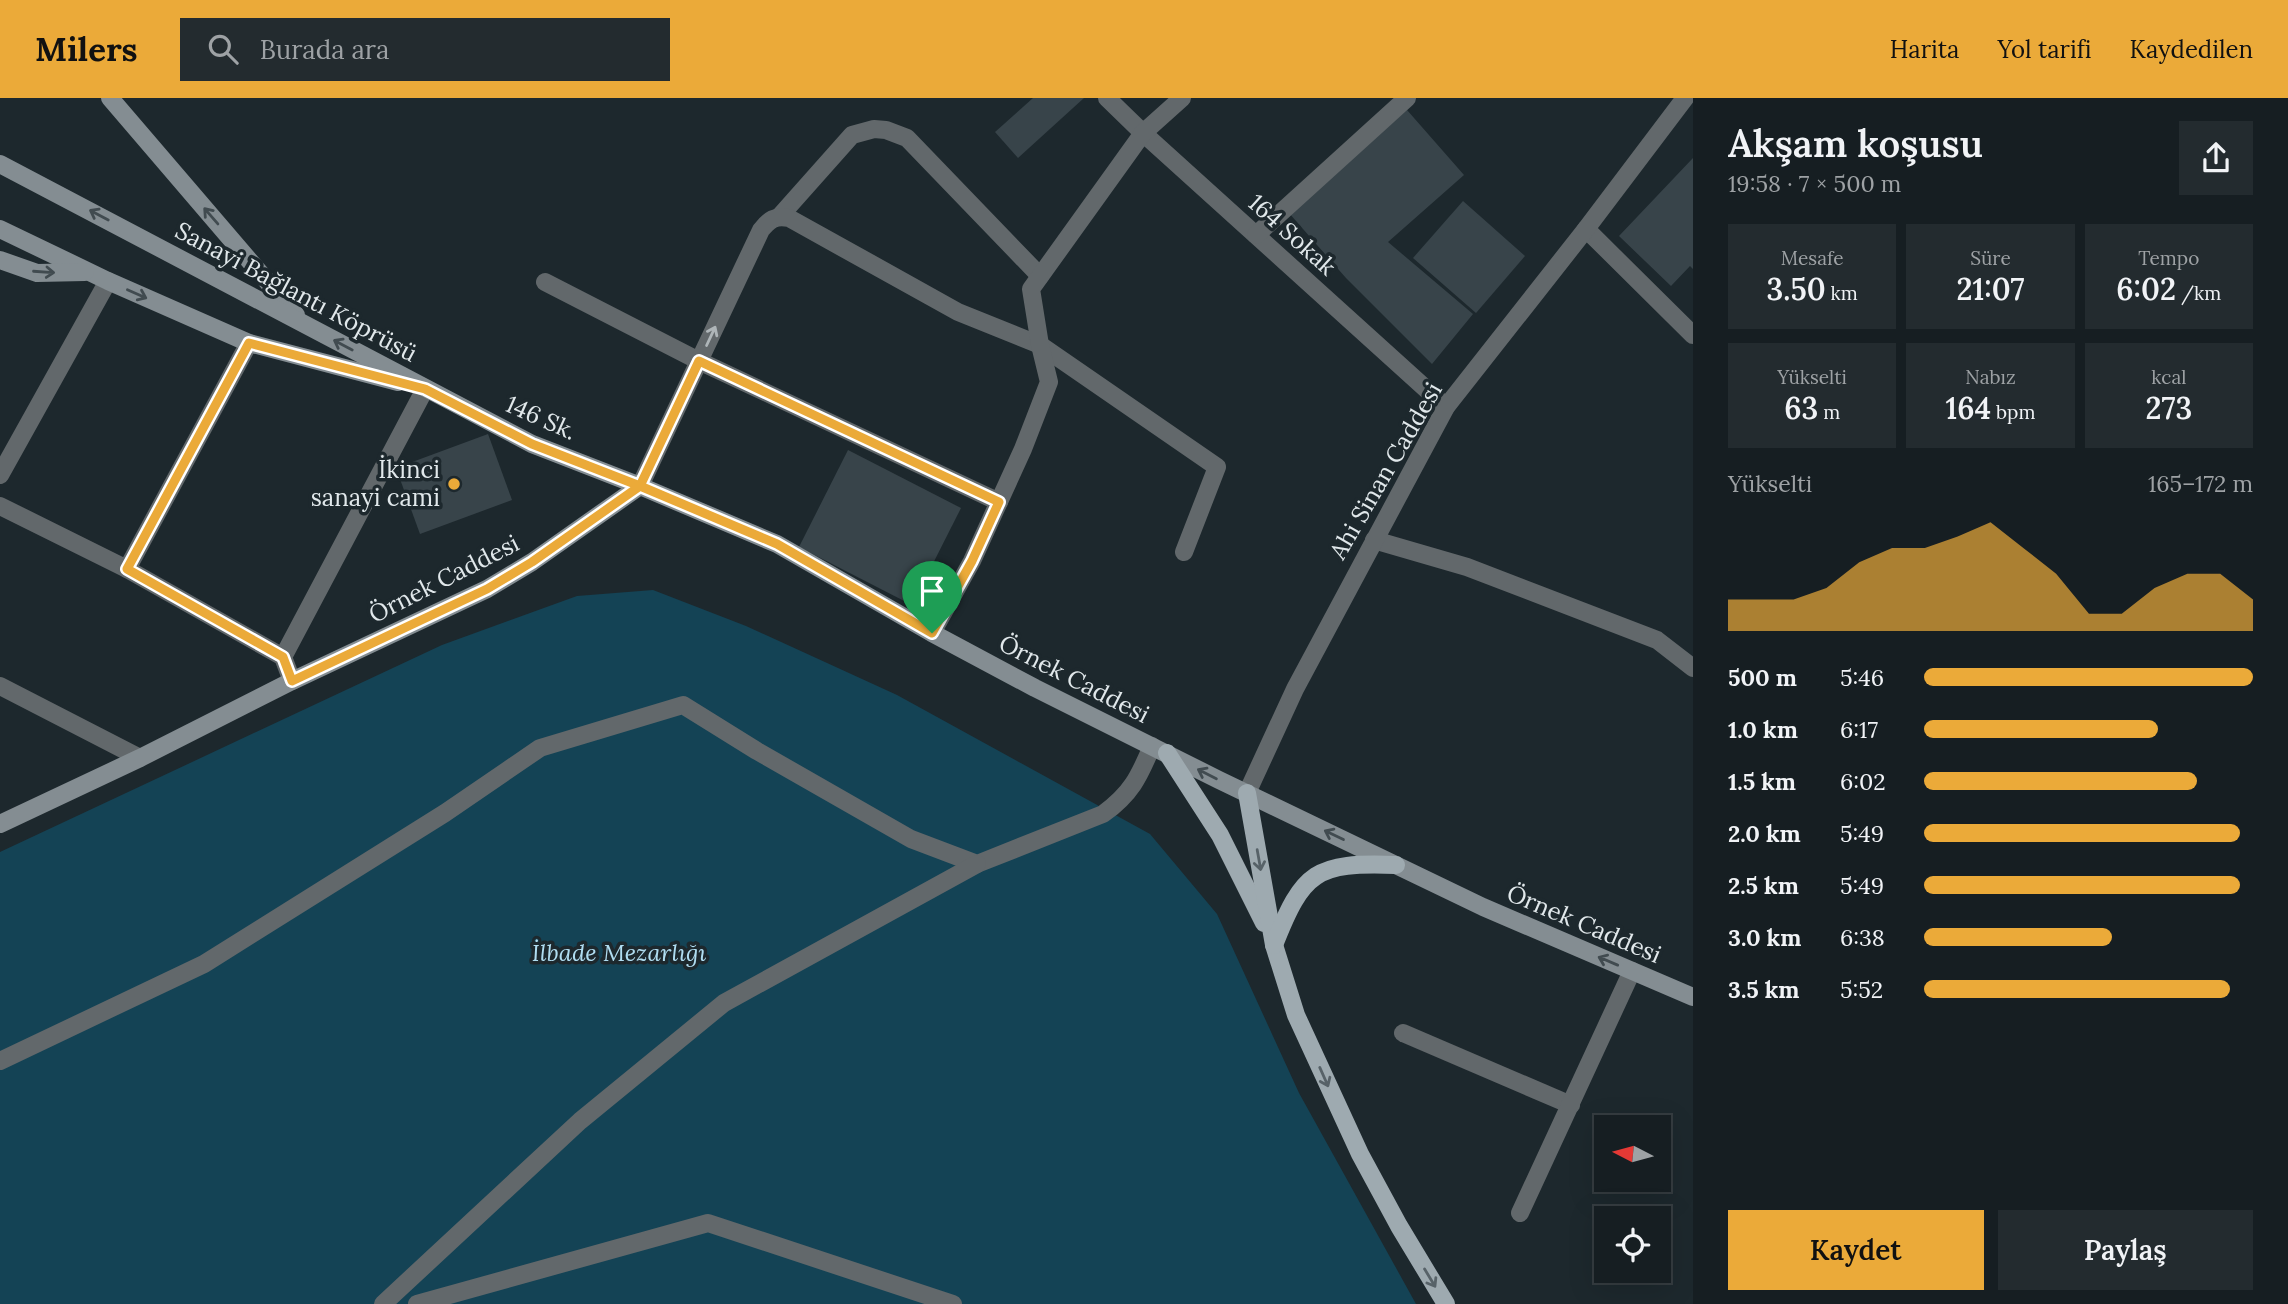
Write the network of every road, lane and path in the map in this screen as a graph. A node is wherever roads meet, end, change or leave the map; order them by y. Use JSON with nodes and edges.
{"nodes":[{"id":1,"x":110,"y":98,"type":"edge"},
{"id":2,"x":1107,"y":98,"type":"edge"},
{"id":3,"x":1182,"y":98,"type":"edge"},
{"id":4,"x":1408,"y":98,"type":"edge"},
{"id":5,"x":1685,"y":98,"type":"edge"},
{"id":6,"x":1143,"y":133,"type":"junction"},
{"id":7,"x":0,"y":164,"type":"edge"},
{"id":8,"x":780,"y":216,"type":"junction"},
{"id":9,"x":1586,"y":229,"type":"junction"},
{"id":10,"x":4,"y":231,"type":"edge"},
{"id":11,"x":1256,"y":235,"type":"junction"},
{"id":12,"x":0,"y":260,"type":"edge"},
{"id":13,"x":89,"y":272,"type":"junction"},
{"id":14,"x":1040,"y":276,"type":"junction"},
{"id":15,"x":108,"y":281,"type":"junction"},
{"id":16,"x":545,"y":282,"type":"dead end"},
{"id":17,"x":303,"y":323,"type":"junction"},
{"id":18,"x":1693,"y":335,"type":"edge"},
{"id":19,"x":249,"y":343,"type":"junction"},
{"id":20,"x":1040,"y":345,"type":"junction"},
{"id":21,"x":699,"y":361,"type":"junction"},
{"id":22,"x":425,"y":389,"type":"junction"},
{"id":23,"x":1446,"y":407,"type":"junction"},
{"id":24,"x":0,"y":475,"type":"edge"},
{"id":25,"x":640,"y":486,"type":"junction"},
{"id":26,"x":999,"y":502,"type":"junction"},
{"id":27,"x":0,"y":506,"type":"edge"},
{"id":28,"x":1374,"y":540,"type":"junction"},
{"id":29,"x":1184,"y":552,"type":"dead end"},
{"id":30,"x":127,"y":569,"type":"junction"},
{"id":31,"x":932,"y":633,"type":"junction"},
{"id":32,"x":283,"y":657,"type":"junction"},
{"id":33,"x":1693,"y":668,"type":"edge"},
{"id":34,"x":292,"y":681,"type":"junction"},
{"id":35,"x":0,"y":686,"type":"edge"},
{"id":36,"x":1159,"y":750,"type":"junction"},
{"id":37,"x":140,"y":758,"type":"junction"},
{"id":38,"x":1247,"y":793,"type":"junction"},
{"id":39,"x":0,"y":824,"type":"edge"},
{"id":40,"x":977,"y":864,"type":"junction"},
{"id":41,"x":1396,"y":865,"type":"junction"},
{"id":42,"x":1274,"y":945,"type":"junction"},
{"id":43,"x":1632,"y":971,"type":"junction"},
{"id":44,"x":1693,"y":997,"type":"edge"},
{"id":45,"x":1403,"y":1033,"type":"dead end"},
{"id":46,"x":0,"y":1061,"type":"edge"},
{"id":47,"x":1570,"y":1105,"type":"junction"},
{"id":48,"x":1520,"y":1213,"type":"dead end"},
{"id":49,"x":383,"y":1304,"type":"edge"},
{"id":50,"x":416,"y":1304,"type":"edge"},
{"id":51,"x":953,"y":1304,"type":"edge"},
{"id":52,"x":1446,"y":1304,"type":"edge"}],
"edges":[{"from":17,"to":1,"type":"main road","one_way":true},
{"from":2,"to":6,"type":"street","name":"164 Sokak"},
{"from":3,"to":6,"type":"street"},
{"from":4,"to":11,"type":"street"},
{"from":5,"to":9,"type":"street","name":"Ahi Sinan Caddesi"},
{"from":6,"to":11,"type":"street","name":"164 Sokak"},
{"from":6,"to":14,"type":"street"},
{"from":17,"to":7,"type":"main road","name":"Sanayi Bağlantı Köprüsü","one_way":true},
{"from":8,"to":14,"type":"street"},
{"from":8,"to":20,"type":"street"},
{"from":21,"to":8,"type":"street","one_way":true},
{"from":9,"to":18,"type":"street"},
{"from":9,"to":23,"type":"street","name":"Ahi Sinan Caddesi"},
{"from":10,"to":13,"type":"main road","name":"Sanayi Bağlantı Köprüsü"},
{"from":11,"to":23,"type":"street","name":"164 Sokak"},
{"from":12,"to":13,"type":"main road","one_way":true},
{"from":13,"to":15,"type":"main road","name":"Sanayi Bağlantı Köprüsü"},
{"from":14,"to":20,"type":"street"},
{"from":15,"to":19,"type":"main road","name":"Sanayi Bağlantı Köprüsü","one_way":true},
{"from":15,"to":24,"type":"street"},
{"from":16,"to":21,"type":"street"},
{"from":22,"to":17,"type":"main road","name":"Sanayi Bağlantı Köprüsü","one_way":true},
{"from":19,"to":22,"type":"main road","name":"Sanayi Bağlantı Köprüsü"},
{"from":19,"to":30,"type":"street"},
{"from":20,"to":26,"type":"street"},
{"from":20,"to":29,"type":"street"},
{"from":21,"to":25,"type":"street"},
{"from":21,"to":26,"type":"street"},
{"from":22,"to":25,"type":"main road","name":"146 Sk."},
{"from":22,"to":32,"type":"street"},
{"from":23,"to":28,"type":"street","name":"Ahi Sinan Caddesi"},
{"from":25,"to":31,"type":"main road","name":"Örnek Caddesi"},
{"from":25,"to":34,"type":"main road","name":"Örnek Caddesi"},
{"from":26,"to":31,"type":"street"},
{"from":27,"to":30,"type":"street"},
{"from":28,"to":33,"type":"street"},
{"from":28,"to":38,"type":"street","name":"Ahi Sinan Caddesi"},
{"from":30,"to":32,"type":"street"},
{"from":31,"to":36,"type":"main road","name":"Örnek Caddesi"},
{"from":32,"to":34,"type":"street"},
{"from":34,"to":37,"type":"main road","name":"Örnek Caddesi"},
{"from":35,"to":37,"type":"street"},
{"from":38,"to":36,"type":"main road","name":"Örnek Caddesi","one_way":true},
{"from":36,"to":40,"type":"street"},
{"from":36,"to":42,"type":"main road"},
{"from":37,"to":39,"type":"main road","name":"Örnek Caddesi"},
{"from":41,"to":38,"type":"main road","name":"Örnek Caddesi","one_way":true},
{"from":38,"to":42,"type":"main road","one_way":true},
{"from":40,"to":46,"type":"street"},
{"from":40,"to":49,"type":"street"},
{"from":41,"to":42,"type":"main road"},
{"from":43,"to":41,"type":"main road","name":"Örnek Caddesi","one_way":true},
{"from":42,"to":52,"type":"main road","one_way":true},
{"from":43,"to":44,"type":"main road","name":"Örnek Caddesi"},
{"from":43,"to":47,"type":"street"},
{"from":45,"to":47,"type":"street"},
{"from":47,"to":48,"type":"street"},
{"from":50,"to":51,"type":"street"}]}
